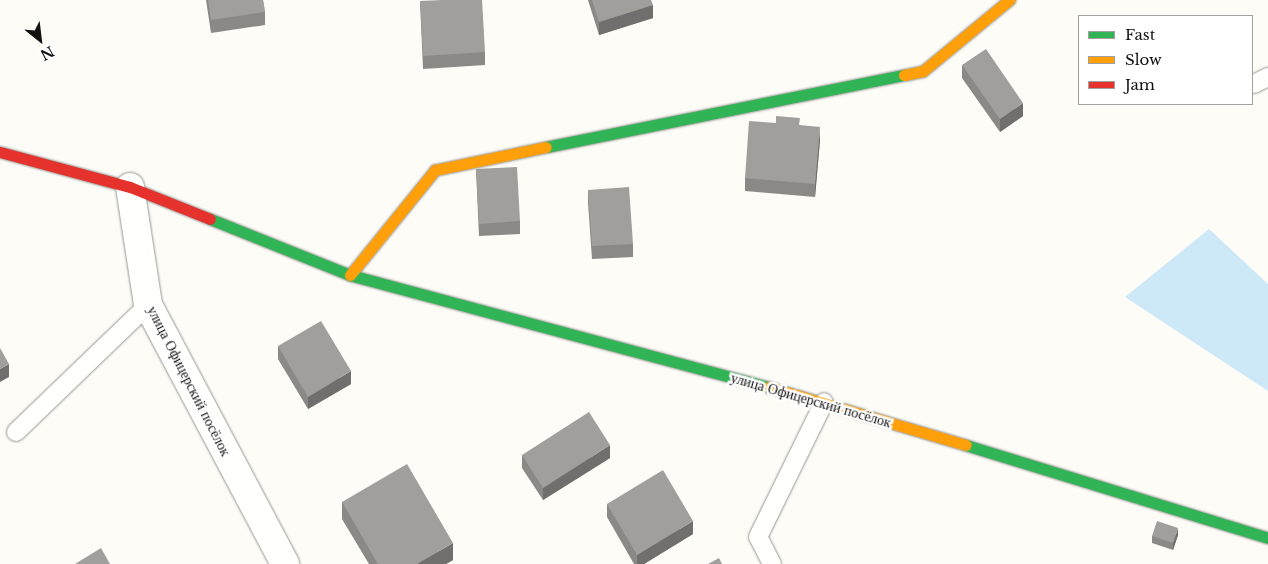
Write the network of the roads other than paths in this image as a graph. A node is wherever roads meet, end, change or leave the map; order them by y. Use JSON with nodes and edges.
{"nodes":[{"id":1,"x":1009,"y":0,"type":"edge"},
{"id":2,"x":0,"y":152,"type":"edge"},
{"id":3,"x":130,"y":187,"type":"junction"},
{"id":4,"x":350,"y":275,"type":"junction"},
{"id":5,"x":148,"y":305,"type":"junction"},
{"id":6,"x":824,"y":402,"type":"junction"},
{"id":7,"x":16,"y":432,"type":"dead end"},
{"id":8,"x":1268,"y":538,"type":"edge"},
{"id":9,"x":284,"y":564,"type":"edge"},
{"id":10,"x":772,"y":564,"type":"edge"}],
"edges":[{"from":1,"to":4,"type":"street"},
{"from":2,"to":3,"type":"street","name":"улица Офицерский посёлок"},
{"from":3,"to":4,"type":"street","name":"улица Офицерский посёлок"},
{"from":3,"to":5,"type":"street","name":"улица Офицерский посёлок"},
{"from":4,"to":6,"type":"street","name":"улица Офицерский посёлок"},
{"from":5,"to":7,"type":"lane"},
{"from":5,"to":9,"type":"street","name":"улица Офицерский посёлок"},
{"from":6,"to":8,"type":"street","name":"улица Офицерский посёлок"},
{"from":6,"to":10,"type":"lane"}]}
